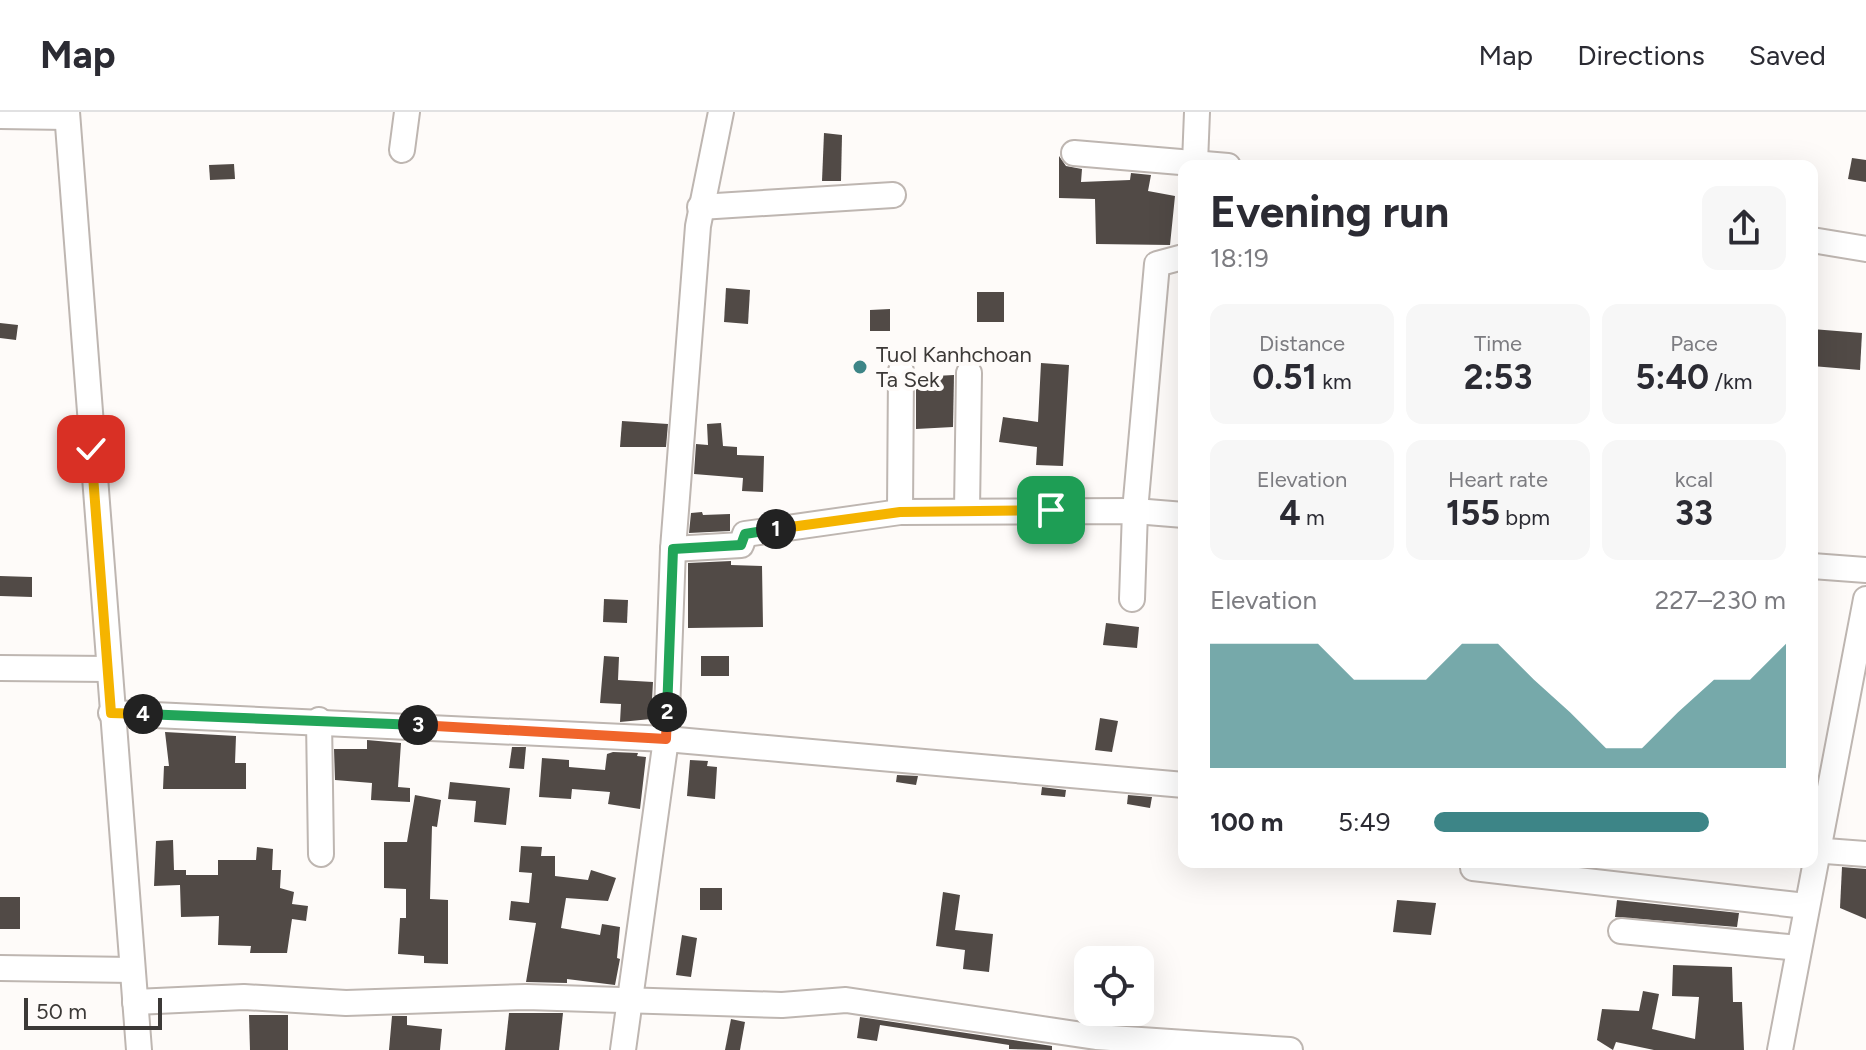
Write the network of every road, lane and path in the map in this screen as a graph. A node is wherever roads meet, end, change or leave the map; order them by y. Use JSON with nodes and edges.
{"nodes":[{"id":1,"x":407,"y":112,"type":"edge"},
{"id":2,"x":721,"y":112,"type":"edge"},
{"id":3,"x":1197,"y":112,"type":"edge"},
{"id":4,"x":67,"y":115,"type":"edge"},
{"id":5,"x":0,"y":116,"type":"edge"},
{"id":6,"x":402,"y":150,"type":"dead end"},
{"id":7,"x":1074,"y":153,"type":"dead end"},
{"id":8,"x":1195,"y":160,"type":"edge"},
{"id":9,"x":1178,"y":162,"type":"edge"},
{"id":10,"x":893,"y":195,"type":"dead end"},
{"id":11,"x":700,"y":207,"type":"junction"},
{"id":12,"x":1818,"y":241,"type":"edge"},
{"id":13,"x":1866,"y":249,"type":"edge"},
{"id":14,"x":1178,"y":258,"type":"edge"},
{"id":15,"x":901,"y":371,"type":"dead end"},
{"id":16,"x":969,"y":373,"type":"dead end"},
{"id":17,"x":967,"y":510,"type":"junction"},
{"id":18,"x":1135,"y":511,"type":"junction"},
{"id":19,"x":900,"y":512,"type":"junction"},
{"id":20,"x":1178,"y":515,"type":"edge"},
{"id":21,"x":673,"y":549,"type":"junction"},
{"id":22,"x":1818,"y":566,"type":"edge"},
{"id":23,"x":1866,"y":570,"type":"edge"},
{"id":24,"x":1132,"y":599,"type":"dead end"},
{"id":25,"x":1866,"y":599,"type":"edge"},
{"id":26,"x":0,"y":668,"type":"edge"},
{"id":27,"x":108,"y":669,"type":"junction"},
{"id":28,"x":111,"y":713,"type":"junction"},
{"id":29,"x":319,"y":720,"type":"junction"},
{"id":30,"x":666,"y":739,"type":"junction"},
{"id":31,"x":1178,"y":784,"type":"edge"},
{"id":32,"x":1818,"y":831,"type":"edge"},
{"id":33,"x":1818,"y":850,"type":"edge"},
{"id":34,"x":321,"y":854,"type":"dead end"},
{"id":35,"x":1866,"y":854,"type":"edge"},
{"id":36,"x":1473,"y":868,"type":"dead end"},
{"id":37,"x":1811,"y":868,"type":"edge"},
{"id":38,"x":1806,"y":906,"type":"junction"},
{"id":39,"x":1621,"y":931,"type":"dead end"},
{"id":40,"x":1799,"y":948,"type":"junction"},
{"id":41,"x":0,"y":968,"type":"edge"},
{"id":42,"x":132,"y":970,"type":"junction"},
{"id":43,"x":631,"y":1001,"type":"junction"},
{"id":44,"x":135,"y":1002,"type":"junction"},
{"id":45,"x":139,"y":1050,"type":"edge"},
{"id":46,"x":623,"y":1050,"type":"edge"},
{"id":47,"x":1290,"y":1050,"type":"edge"},
{"id":48,"x":1780,"y":1050,"type":"edge"}],
"edges":[{"from":1,"to":6,"type":"street"},
{"from":2,"to":11,"type":"street"},
{"from":3,"to":8,"type":"street"},
{"from":4,"to":5,"type":"street"},
{"from":4,"to":27,"type":"street"},
{"from":7,"to":9,"type":"street"},
{"from":10,"to":11,"type":"street"},
{"from":11,"to":21,"type":"street"},
{"from":12,"to":13,"type":"street"},
{"from":14,"to":18,"type":"street"},
{"from":15,"to":19,"type":"street"},
{"from":16,"to":17,"type":"street"},
{"from":17,"to":18,"type":"street"},
{"from":17,"to":19,"type":"street"},
{"from":18,"to":20,"type":"street"},
{"from":18,"to":24,"type":"street"},
{"from":19,"to":21,"type":"street"},
{"from":21,"to":30,"type":"street"},
{"from":22,"to":23,"type":"street"},
{"from":25,"to":32,"type":"street"},
{"from":26,"to":27,"type":"street"},
{"from":27,"to":28,"type":"street"},
{"from":28,"to":29,"type":"street"},
{"from":28,"to":42,"type":"street"},
{"from":29,"to":30,"type":"street"},
{"from":29,"to":34,"type":"street"},
{"from":30,"to":31,"type":"street"},
{"from":30,"to":43,"type":"street"},
{"from":33,"to":35,"type":"street"},
{"from":36,"to":38,"type":"street"},
{"from":37,"to":38,"type":"street"},
{"from":38,"to":40,"type":"street"},
{"from":39,"to":40,"type":"street"},
{"from":40,"to":48,"type":"street"},
{"from":41,"to":42,"type":"street"},
{"from":42,"to":44,"type":"street"},
{"from":43,"to":44,"type":"street"},
{"from":43,"to":46,"type":"street"},
{"from":43,"to":47,"type":"street"},
{"from":44,"to":45,"type":"street"}]}
